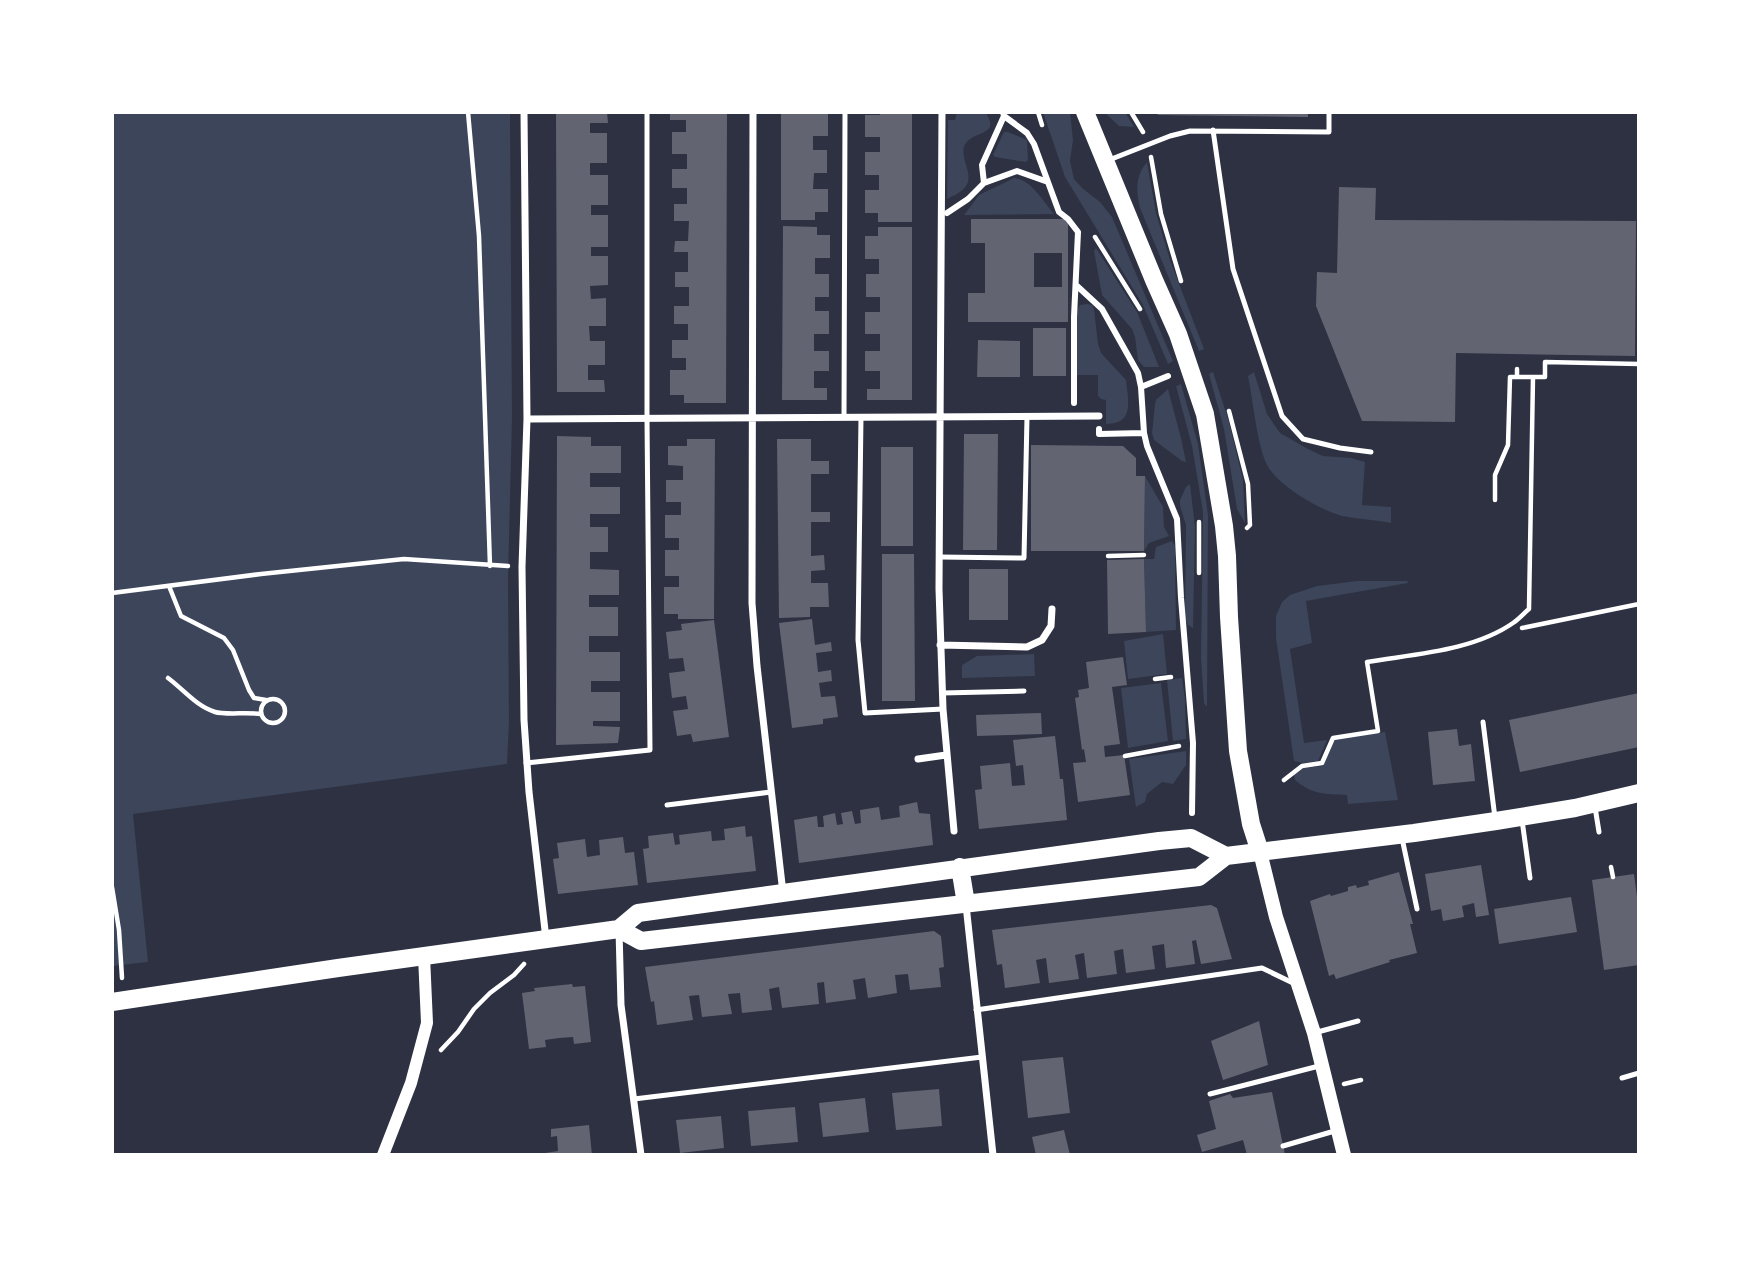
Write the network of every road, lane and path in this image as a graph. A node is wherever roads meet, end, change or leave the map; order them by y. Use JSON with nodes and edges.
{"nodes":[{"id":1,"x":468,"y":112,"type":"edge"},
{"id":2,"x":524,"y":112,"type":"edge"},
{"id":3,"x":647,"y":112,"type":"edge"},
{"id":4,"x":753,"y":112,"type":"edge"},
{"id":5,"x":845,"y":112,"type":"edge"},
{"id":6,"x":942,"y":112,"type":"edge"},
{"id":7,"x":1085,"y":112,"type":"edge"},
{"id":8,"x":1329,"y":112,"type":"edge"},
{"id":9,"x":1004,"y":114,"type":"edge"},
{"id":10,"x":1213,"y":130,"type":"junction"},
{"id":11,"x":1106,"y":162,"type":"junction"},
{"id":12,"x":1048,"y":182,"type":"junction"},
{"id":13,"x":984,"y":183,"type":"junction"},
{"id":14,"x":947,"y":213,"type":"dead end"},
{"id":15,"x":1076,"y":285,"type":"junction"},
{"id":16,"x":1639,"y":364,"type":"edge"},
{"id":17,"x":1517,"y":369,"type":"dead end"},
{"id":18,"x":1168,"y":376,"type":"dead end"},
{"id":19,"x":1517,"y":377,"type":"junction"},
{"id":20,"x":1533,"y":377,"type":"junction"},
{"id":21,"x":1141,"y":387,"type":"junction"},
{"id":22,"x":1074,"y":403,"type":"dead end"},
{"id":23,"x":1027,"y":416,"type":"junction"},
{"id":24,"x":1099,"y":416,"type":"dead end"},
{"id":25,"x":844,"y":417,"type":"junction"},
{"id":26,"x":860,"y":417,"type":"junction"},
{"id":27,"x":940,"y":417,"type":"junction"},
{"id":28,"x":646,"y":418,"type":"junction"},
{"id":29,"x":753,"y":418,"type":"junction"},
{"id":30,"x":527,"y":419,"type":"junction"},
{"id":31,"x":1099,"y":429,"type":"dead end"},
{"id":32,"x":1144,"y":433,"type":"junction"},
{"id":33,"x":1371,"y":452,"type":"dead end"},
{"id":34,"x":1495,"y":500,"type":"dead end"},
{"id":35,"x":1144,"y":555,"type":"dead end"},
{"id":36,"x":1108,"y":556,"type":"dead end"},
{"id":37,"x":939,"y":557,"type":"junction"},
{"id":38,"x":490,"y":566,"type":"junction"},
{"id":39,"x":523,"y":567,"type":"junction"},
{"id":40,"x":169,"y":586,"type":"junction"},
{"id":41,"x":112,"y":593,"type":"edge"},
{"id":42,"x":1639,"y":604,"type":"edge"},
{"id":43,"x":1052,"y":609,"type":"dead end"},
{"id":44,"x":1522,"y":628,"type":"dead end"},
{"id":45,"x":940,"y":645,"type":"junction"},
{"id":46,"x":168,"y":678,"type":"dead end"},
{"id":47,"x":1024,"y":691,"type":"dead end"},
{"id":48,"x":942,"y":693,"type":"junction"},
{"id":49,"x":266,"y":700,"type":"junction"},
{"id":50,"x":943,"y":709,"type":"junction"},
{"id":51,"x":261,"y":714,"type":"junction"},
{"id":52,"x":1483,"y":722,"type":"dead end"},
{"id":53,"x":1193,"y":743,"type":"junction"},
{"id":54,"x":946,"y":755,"type":"junction"},
{"id":55,"x":1125,"y":756,"type":"dead end"},
{"id":56,"x":918,"y":759,"type":"dead end"},
{"id":57,"x":526,"y":763,"type":"junction"},
{"id":58,"x":1284,"y":780,"type":"dead end"},
{"id":59,"x":771,"y":792,"type":"junction"},
{"id":60,"x":1202,"y":792,"type":"dead end"},
{"id":61,"x":1639,"y":793,"type":"edge"},
{"id":62,"x":1193,"y":794,"type":"junction"},
{"id":63,"x":1595,"y":804,"type":"junction"},
{"id":64,"x":667,"y":805,"type":"dead end"},
{"id":65,"x":1192,"y":813,"type":"dead end"},
{"id":66,"x":1521,"y":817,"type":"junction"},
{"id":67,"x":1496,"y":821,"type":"junction"},
{"id":68,"x":954,"y":831,"type":"dead end"},
{"id":69,"x":1599,"y":832,"type":"dead end"},
{"id":70,"x":1401,"y":835,"type":"junction"},
{"id":71,"x":1260,"y":852,"type":"junction"},
{"id":72,"x":1226,"y":856,"type":"junction"},
{"id":73,"x":960,"y":867,"type":"junction"},
{"id":74,"x":1611,"y":867,"type":"dead end"},
{"id":75,"x":1613,"y":877,"type":"dead end"},
{"id":76,"x":1530,"y":878,"type":"dead end"},
{"id":77,"x":112,"y":887,"type":"edge"},
{"id":78,"x":783,"y":893,"type":"junction"},
{"id":79,"x":966,"y":904,"type":"junction"},
{"id":80,"x":1417,"y":909,"type":"dead end"},
{"id":81,"x":619,"y":929,"type":"junction"},
{"id":82,"x":546,"y":940,"type":"junction"},
{"id":83,"x":424,"y":956,"type":"junction"},
{"id":84,"x":1299,"y":986,"type":"junction"},
{"id":85,"x":118,"y":1001,"type":"edge"},
{"id":86,"x":976,"y":1010,"type":"junction"},
{"id":87,"x":1358,"y":1021,"type":"dead end"},
{"id":88,"x":1314,"y":1032,"type":"junction"},
{"id":89,"x":439,"y":1052,"type":"dead end"},
{"id":90,"x":982,"y":1058,"type":"junction"},
{"id":91,"x":1322,"y":1065,"type":"junction"},
{"id":92,"x":1639,"y":1073,"type":"edge"},
{"id":93,"x":1622,"y":1078,"type":"dead end"},
{"id":94,"x":1210,"y":1094,"type":"dead end"},
{"id":95,"x":634,"y":1099,"type":"junction"},
{"id":96,"x":1338,"y":1130,"type":"junction"},
{"id":97,"x":1283,"y":1146,"type":"dead end"},
{"id":98,"x":383,"y":1155,"type":"edge"},
{"id":99,"x":640,"y":1155,"type":"edge"},
{"id":100,"x":993,"y":1155,"type":"edge"},
{"id":101,"x":1344,"y":1155,"type":"edge"}],
"edges":[{"from":1,"to":38,"type":"path"},
{"from":2,"to":30,"type":"street"},
{"from":3,"to":28,"type":"lane"},
{"from":4,"to":29,"type":"street"},
{"from":5,"to":25,"type":"lane"},
{"from":6,"to":27,"type":"street"},
{"from":7,"to":11,"type":"main road"},
{"from":8,"to":10,"type":"lane"},
{"from":9,"to":12,"type":"street"},
{"from":9,"to":13,"type":"street"},
{"from":10,"to":11,"type":"lane"},
{"from":10,"to":33,"type":"lane"},
{"from":11,"to":71,"type":"main road"},
{"from":12,"to":13,"type":"street"},
{"from":12,"to":15,"type":"street"},
{"from":13,"to":14,"type":"street"},
{"from":15,"to":21,"type":"street"},
{"from":15,"to":22,"type":"street"},
{"from":16,"to":20,"type":"path"},
{"from":17,"to":19,"type":"path"},
{"from":18,"to":21,"type":"street"},
{"from":19,"to":20,"type":"path"},
{"from":19,"to":34,"type":"path"},
{"from":20,"to":58,"type":"path"},
{"from":21,"to":32,"type":"street"},
{"from":23,"to":24,"type":"street"},
{"from":23,"to":27,"type":"street"},
{"from":23,"to":37,"type":"lane"},
{"from":25,"to":26,"type":"street"},
{"from":25,"to":29,"type":"street"},
{"from":26,"to":27,"type":"street"},
{"from":26,"to":50,"type":"lane"},
{"from":27,"to":37,"type":"street"},
{"from":28,"to":29,"type":"street"},
{"from":28,"to":30,"type":"street"},
{"from":28,"to":57,"type":"lane"},
{"from":29,"to":59,"type":"street"},
{"from":30,"to":39,"type":"street"},
{"from":31,"to":32,"type":"street"},
{"from":32,"to":53,"type":"street"},
{"from":35,"to":36,"type":"path"},
{"from":37,"to":45,"type":"street"},
{"from":38,"to":39,"type":"path"},
{"from":38,"to":40,"type":"path"},
{"from":39,"to":57,"type":"street"},
{"from":40,"to":41,"type":"path"},
{"from":40,"to":49,"type":"path"},
{"from":42,"to":44,"type":"path"},
{"from":43,"to":45,"type":"street"},
{"from":45,"to":48,"type":"street"},
{"from":46,"to":51,"type":"path"},
{"from":47,"to":48,"type":"lane"},
{"from":48,"to":50,"type":"street"},
{"from":49,"to":51,"type":"path"},
{"from":49,"to":51,"type":"path"},
{"from":50,"to":54,"type":"street"},
{"from":52,"to":67,"type":"lane"},
{"from":53,"to":55,"type":"path"},
{"from":53,"to":62,"type":"street"},
{"from":54,"to":56,"type":"street"},
{"from":54,"to":68,"type":"street"},
{"from":57,"to":82,"type":"street"},
{"from":59,"to":64,"type":"lane"},
{"from":59,"to":78,"type":"street"},
{"from":60,"to":62,"type":"street"},
{"from":61,"to":63,"type":"main road"},
{"from":62,"to":65,"type":"street"},
{"from":63,"to":66,"type":"main road"},
{"from":63,"to":69,"type":"lane"},
{"from":66,"to":67,"type":"main road"},
{"from":66,"to":76,"type":"lane"},
{"from":67,"to":70,"type":"main road"},
{"from":70,"to":71,"type":"main road"},
{"from":70,"to":80,"type":"lane"},
{"from":71,"to":72,"type":"main road"},
{"from":71,"to":84,"type":"main road"},
{"from":72,"to":73,"type":"main road"},
{"from":72,"to":79,"type":"main road"},
{"from":73,"to":78,"type":"main road"},
{"from":73,"to":79,"type":"main road"},
{"from":74,"to":75,"type":"path"},
{"from":77,"to":85,"type":"path"},
{"from":78,"to":81,"type":"main road"},
{"from":79,"to":81,"type":"main road"},
{"from":79,"to":86,"type":"street"},
{"from":81,"to":82,"type":"main road"},
{"from":81,"to":95,"type":"street"},
{"from":82,"to":83,"type":"main road"},
{"from":82,"to":89,"type":"path"},
{"from":83,"to":85,"type":"main road"},
{"from":83,"to":98,"type":"street"},
{"from":84,"to":86,"type":"lane"},
{"from":84,"to":88,"type":"main road"},
{"from":86,"to":90,"type":"street"},
{"from":87,"to":88,"type":"lane"},
{"from":88,"to":91,"type":"main road"},
{"from":90,"to":95,"type":"lane"},
{"from":90,"to":100,"type":"street"},
{"from":91,"to":94,"type":"lane"},
{"from":91,"to":96,"type":"main road"},
{"from":92,"to":93,"type":"lane"},
{"from":95,"to":99,"type":"street"},
{"from":96,"to":97,"type":"lane"},
{"from":96,"to":101,"type":"main road"}]}
